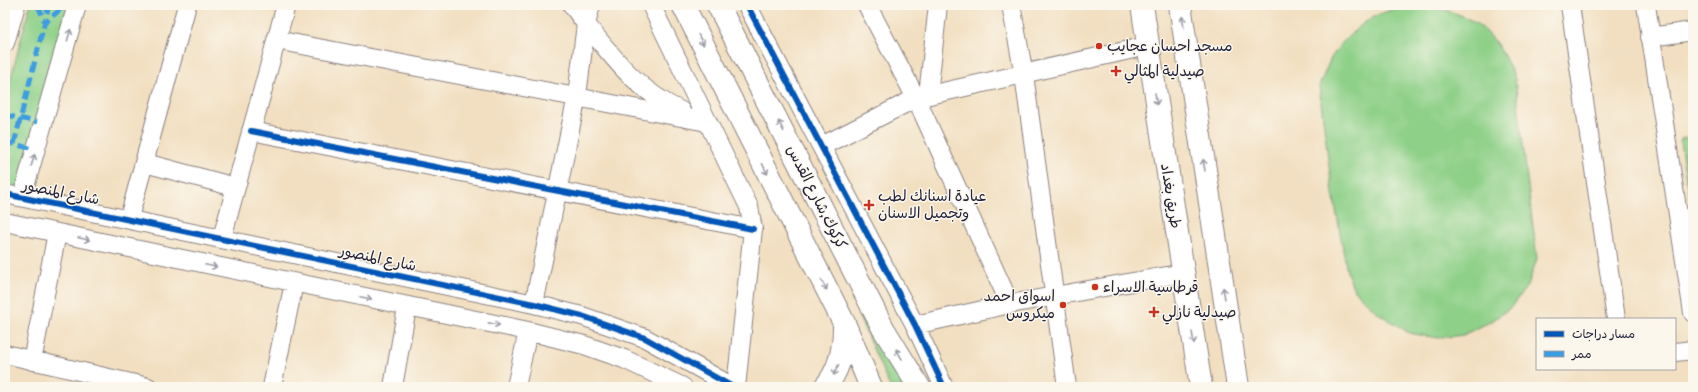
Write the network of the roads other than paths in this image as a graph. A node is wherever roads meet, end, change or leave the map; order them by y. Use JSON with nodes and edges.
{"nodes":[{"id":1,"x":16,"y":5,"type":"edge"},
{"id":2,"x":77,"y":5,"type":"edge"},
{"id":3,"x":187,"y":5,"type":"edge"},
{"id":4,"x":286,"y":5,"type":"edge"},
{"id":5,"x":572,"y":5,"type":"edge"},
{"id":6,"x":591,"y":5,"type":"edge"},
{"id":7,"x":651,"y":5,"type":"edge"},
{"id":8,"x":683,"y":5,"type":"edge"},
{"id":9,"x":718,"y":5,"type":"edge"},
{"id":10,"x":747,"y":5,"type":"edge"},
{"id":11,"x":867,"y":5,"type":"edge"},
{"id":12,"x":938,"y":5,"type":"edge"},
{"id":13,"x":1011,"y":5,"type":"edge"},
{"id":14,"x":1142,"y":5,"type":"edge"},
{"id":15,"x":1180,"y":5,"type":"edge"},
{"id":16,"x":1570,"y":5,"type":"edge"},
{"id":17,"x":1646,"y":5,"type":"edge"},
{"id":18,"x":586,"y":24,"type":"junction"},
{"id":19,"x":1693,"y":31,"type":"edge"},
{"id":20,"x":1650,"y":37,"type":"junction"},
{"id":21,"x":276,"y":40,"type":"junction"},
{"id":22,"x":5,"y":43,"type":"edge"},
{"id":23,"x":1147,"y":46,"type":"junction"},
{"id":24,"x":1024,"y":75,"type":"junction"},
{"id":25,"x":577,"y":96,"type":"junction"},
{"id":26,"x":922,"y":96,"type":"junction"},
{"id":27,"x":707,"y":122,"type":"junction"},
{"id":28,"x":251,"y":131,"type":"junction"},
{"id":29,"x":822,"y":146,"type":"junction"},
{"id":30,"x":145,"y":163,"type":"junction"},
{"id":31,"x":236,"y":187,"type":"junction"},
{"id":32,"x":557,"y":192,"type":"junction"},
{"id":33,"x":14,"y":196,"type":"edge"},
{"id":34,"x":129,"y":218,"type":"junction"},
{"id":35,"x":5,"y":222,"type":"edge"},
{"id":36,"x":753,"y":229,"type":"junction"},
{"id":37,"x":57,"y":233,"type":"junction"},
{"id":38,"x":222,"y":238,"type":"junction"},
{"id":39,"x":339,"y":263,"type":"junction"},
{"id":40,"x":1183,"y":273,"type":"junction"},
{"id":41,"x":294,"y":283,"type":"junction"},
{"id":42,"x":334,"y":291,"type":"junction"},
{"id":43,"x":1053,"y":297,"type":"junction"},
{"id":44,"x":534,"y":304,"type":"junction"},
{"id":45,"x":1010,"y":304,"type":"junction"},
{"id":46,"x":407,"y":307,"type":"junction"},
{"id":47,"x":1693,"y":313,"type":"edge"},
{"id":48,"x":1616,"y":318,"type":"edge"},
{"id":49,"x":844,"y":323,"type":"junction"},
{"id":50,"x":915,"y":325,"type":"junction"},
{"id":51,"x":528,"y":331,"type":"junction"},
{"id":52,"x":1693,"y":350,"type":"edge"},
{"id":53,"x":1676,"y":352,"type":"edge"},
{"id":54,"x":5,"y":354,"type":"edge"},
{"id":55,"x":32,"y":361,"type":"junction"},
{"id":56,"x":148,"y":387,"type":"edge"},
{"id":57,"x":272,"y":387,"type":"edge"},
{"id":58,"x":393,"y":387,"type":"edge"},
{"id":59,"x":516,"y":387,"type":"edge"},
{"id":60,"x":683,"y":387,"type":"edge"},
{"id":61,"x":733,"y":387,"type":"edge"},
{"id":62,"x":736,"y":387,"type":"edge"},
{"id":63,"x":825,"y":387,"type":"edge"},
{"id":64,"x":871,"y":387,"type":"edge"},
{"id":65,"x":919,"y":387,"type":"edge"},
{"id":66,"x":944,"y":387,"type":"edge"},
{"id":67,"x":1067,"y":387,"type":"edge"},
{"id":68,"x":1201,"y":387,"type":"edge"},
{"id":69,"x":1238,"y":387,"type":"edge"}],
"edges":[{"from":1,"to":22,"type":"street"},
{"from":33,"to":2,"type":"street","one_way":true},
{"from":3,"to":30,"type":"street"},
{"from":4,"to":21,"type":"street"},
{"from":5,"to":18,"type":"street"},
{"from":6,"to":18,"type":"street"},
{"from":7,"to":27,"type":"street"},
{"from":8,"to":49,"type":"main road","one_way":true},
{"from":65,"to":9,"type":"main road","name":"كركوك,شارع القدس","one_way":true},
{"from":10,"to":29,"type":"street"},
{"from":11,"to":26,"type":"street"},
{"from":12,"to":26,"type":"street"},
{"from":13,"to":24,"type":"street"},
{"from":14,"to":23,"type":"main road","name":"طريق بغداد"},
{"from":69,"to":15,"type":"main road","one_way":true},
{"from":16,"to":48,"type":"street"},
{"from":17,"to":20,"type":"street"},
{"from":18,"to":25,"type":"street"},
{"from":18,"to":27,"type":"street"},
{"from":19,"to":20,"type":"street"},
{"from":20,"to":47,"type":"street"},
{"from":21,"to":25,"type":"street"},
{"from":21,"to":28,"type":"street"},
{"from":23,"to":24,"type":"street"},
{"from":23,"to":40,"type":"main road","name":"طريق بغداد","one_way":true},
{"from":24,"to":26,"type":"street"},
{"from":24,"to":43,"type":"street"},
{"from":25,"to":27,"type":"street"},
{"from":25,"to":32,"type":"street"},
{"from":26,"to":29,"type":"street"},
{"from":26,"to":45,"type":"street"},
{"from":27,"to":36,"type":"street"},
{"from":28,"to":31,"type":"street"},
{"from":28,"to":32,"type":"street"},
{"from":29,"to":50,"type":"street"},
{"from":30,"to":31,"type":"street"},
{"from":30,"to":34,"type":"street"},
{"from":31,"to":38,"type":"street"},
{"from":32,"to":36,"type":"street"},
{"from":32,"to":44,"type":"street"},
{"from":33,"to":34,"type":"street","name":"شارع المنصور"},
{"from":34,"to":38,"type":"street","name":"شارع المنصور"},
{"from":35,"to":37,"type":"street"},
{"from":36,"to":62,"type":"street"},
{"from":37,"to":41,"type":"street","one_way":true},
{"from":37,"to":55,"type":"street"},
{"from":38,"to":39,"type":"street","name":"شارع المنصور"},
{"from":39,"to":42,"type":"street"},
{"from":39,"to":44,"type":"street","name":"شارع المنصور"},
{"from":40,"to":43,"type":"street"},
{"from":40,"to":68,"type":"main road","name":"طريق بغداد","one_way":true},
{"from":41,"to":42,"type":"street"},
{"from":41,"to":57,"type":"street"},
{"from":42,"to":46,"type":"street","one_way":true},
{"from":43,"to":45,"type":"street"},
{"from":43,"to":67,"type":"street"},
{"from":44,"to":61,"type":"street","name":"شارع المنصور"},
{"from":45,"to":50,"type":"street"},
{"from":46,"to":51,"type":"street","one_way":true},
{"from":46,"to":58,"type":"street"},
{"from":49,"to":63,"type":"main road","one_way":true},
{"from":49,"to":64,"type":"main road"},
{"from":50,"to":66,"type":"street"},
{"from":51,"to":59,"type":"street"},
{"from":51,"to":60,"type":"street"},
{"from":52,"to":53,"type":"street"},
{"from":54,"to":55,"type":"street"},
{"from":55,"to":56,"type":"street"}]}
